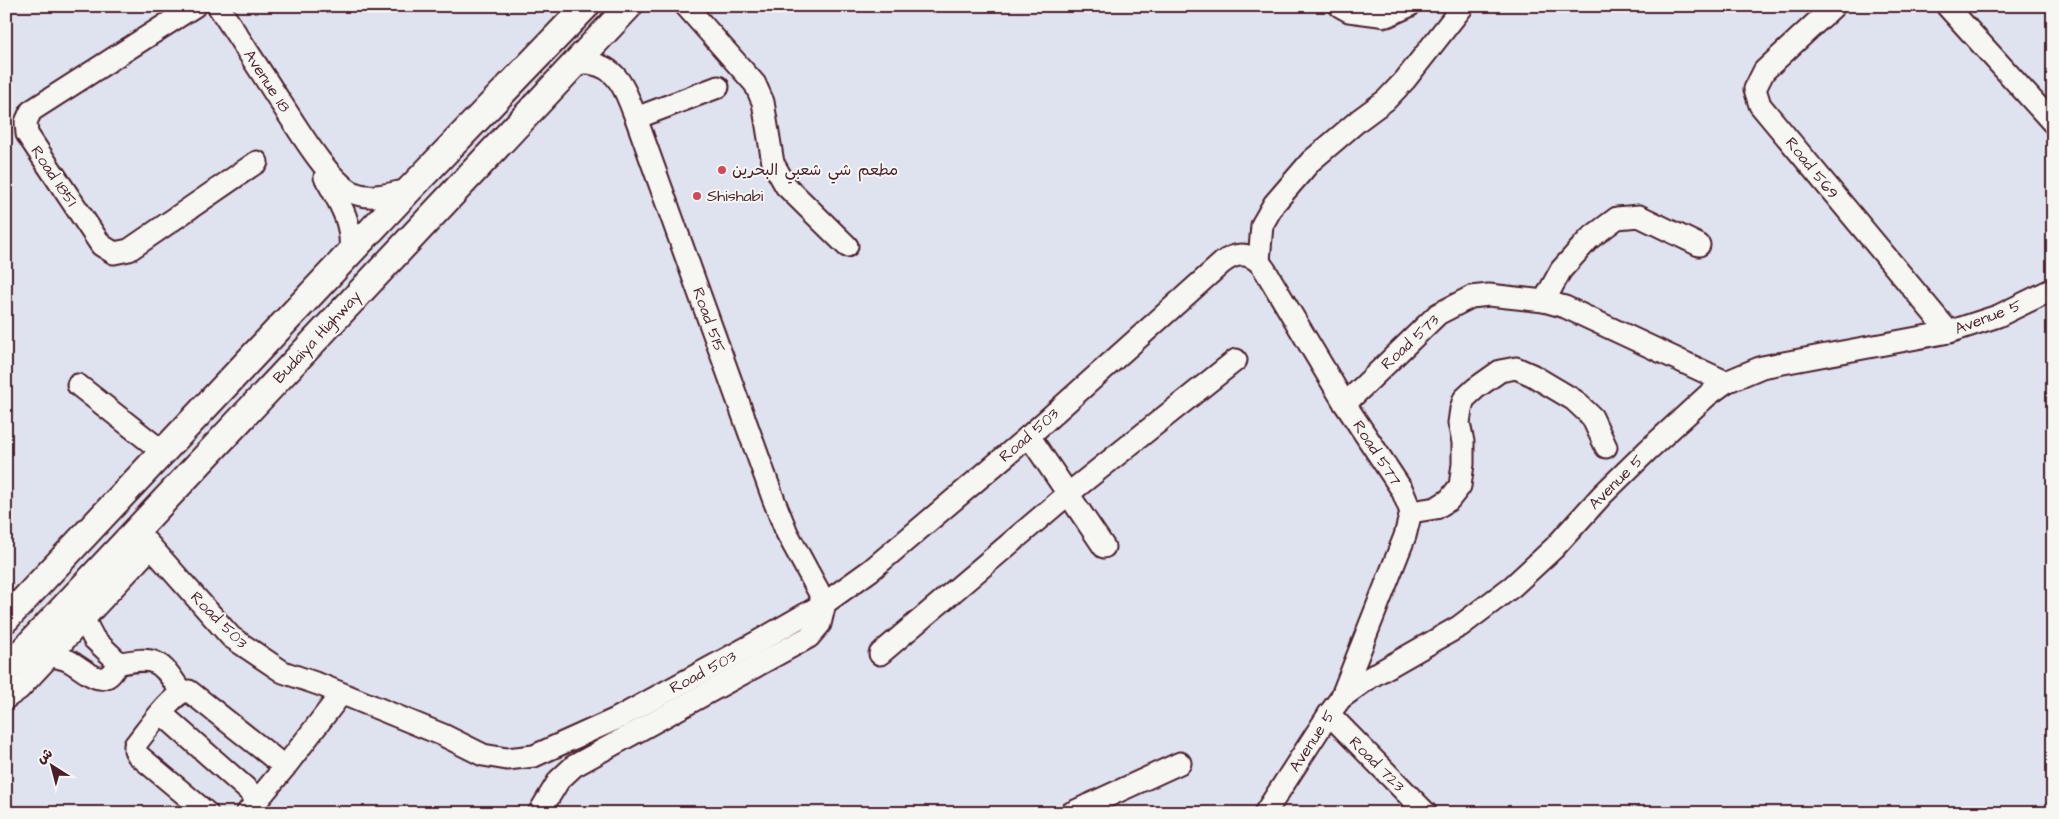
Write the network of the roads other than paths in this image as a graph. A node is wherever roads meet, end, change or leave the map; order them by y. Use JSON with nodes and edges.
{"nodes":[{"id":1,"x":195,"y":6,"type":"edge"},
{"id":2,"x":218,"y":6,"type":"edge"},
{"id":3,"x":586,"y":6,"type":"edge"},
{"id":4,"x":629,"y":6,"type":"edge"},
{"id":5,"x":686,"y":6,"type":"edge"},
{"id":6,"x":1340,"y":6,"type":"edge"},
{"id":7,"x":1409,"y":6,"type":"edge"},
{"id":8,"x":1463,"y":6,"type":"edge"},
{"id":9,"x":1834,"y":6,"type":"edge"},
{"id":10,"x":1947,"y":6,"type":"edge"},
{"id":11,"x":575,"y":64,"type":"junction"},
{"id":12,"x":718,"y":87,"type":"dead end"},
{"id":13,"x":636,"y":118,"type":"junction"},
{"id":14,"x":2053,"y":123,"type":"edge"},
{"id":15,"x":316,"y":156,"type":"junction"},
{"id":16,"x":257,"y":162,"type":"dead end"},
{"id":17,"x":408,"y":190,"type":"junction"},
{"id":18,"x":1699,"y":245,"type":"dead end"},
{"id":19,"x":847,"y":246,"type":"dead end"},
{"id":20,"x":350,"y":252,"type":"junction"},
{"id":21,"x":1259,"y":261,"type":"junction"},
{"id":22,"x":2053,"y":289,"type":"edge"},
{"id":23,"x":1544,"y":300,"type":"junction"},
{"id":24,"x":1949,"y":332,"type":"junction"},
{"id":25,"x":1236,"y":360,"type":"dead end"},
{"id":26,"x":1726,"y":382,"type":"junction"},
{"id":27,"x":78,"y":385,"type":"dead end"},
{"id":28,"x":1344,"y":404,"type":"junction"},
{"id":29,"x":1029,"y":436,"type":"junction"},
{"id":30,"x":1606,"y":447,"type":"dead end"},
{"id":31,"x":163,"y":452,"type":"junction"},
{"id":32,"x":1068,"y":494,"type":"junction"},
{"id":33,"x":1411,"y":512,"type":"junction"},
{"id":34,"x":144,"y":538,"type":"junction"},
{"id":35,"x":1104,"y":547,"type":"dead end"},
{"id":36,"x":825,"y":603,"type":"junction"},
{"id":37,"x":6,"y":619,"type":"edge"},
{"id":38,"x":84,"y":620,"type":"junction"},
{"id":39,"x":880,"y":654,"type":"dead end"},
{"id":40,"x":50,"y":655,"type":"junction"},
{"id":41,"x":117,"y":664,"type":"junction"},
{"id":42,"x":6,"y":669,"type":"edge"},
{"id":43,"x":181,"y":692,"type":"junction"},
{"id":44,"x":341,"y":694,"type":"junction"},
{"id":45,"x":6,"y":698,"type":"edge"},
{"id":46,"x":1335,"y":706,"type":"junction"},
{"id":47,"x":161,"y":713,"type":"junction"},
{"id":48,"x":1180,"y":763,"type":"dead end"},
{"id":49,"x":285,"y":767,"type":"junction"},
{"id":50,"x":252,"y":806,"type":"edge"},
{"id":51,"x":206,"y":813,"type":"edge"},
{"id":52,"x":539,"y":813,"type":"edge"},
{"id":53,"x":1071,"y":813,"type":"edge"},
{"id":54,"x":1265,"y":813,"type":"edge"},
{"id":55,"x":1426,"y":813,"type":"edge"}],
"edges":[{"from":1,"to":16,"type":"street","name":"Road 1851"},
{"from":2,"to":15,"type":"street","name":"Avenue 18"},
{"from":3,"to":17,"type":"main road","name":"Budaiya Highway"},
{"from":4,"to":11,"type":"main road","name":"Budaiya Highway"},
{"from":5,"to":19,"type":"street"},
{"from":6,"to":7,"type":"street"},
{"from":8,"to":21,"type":"street"},
{"from":9,"to":24,"type":"street","name":"Road 569"},
{"from":10,"to":14,"type":"street"},
{"from":11,"to":13,"type":"street","name":"Road 515"},
{"from":11,"to":34,"type":"main road","name":"Budaiya Highway"},
{"from":12,"to":13,"type":"street"},
{"from":13,"to":36,"type":"street","name":"Road 515"},
{"from":15,"to":17,"type":"street","name":"Avenue 18"},
{"from":15,"to":20,"type":"street","name":"Avenue 18"},
{"from":17,"to":20,"type":"main road","name":"Budaiya Highway"},
{"from":18,"to":23,"type":"street"},
{"from":20,"to":31,"type":"main road","name":"Budaiya Highway"},
{"from":21,"to":28,"type":"street","name":"Road 577"},
{"from":21,"to":29,"type":"street","name":"Road 503"},
{"from":22,"to":24,"type":"street","name":"Avenue 5"},
{"from":23,"to":26,"type":"street","name":"Road 573"},
{"from":23,"to":28,"type":"street","name":"Road 573"},
{"from":24,"to":26,"type":"street","name":"Avenue 5"},
{"from":25,"to":32,"type":"street"},
{"from":26,"to":46,"type":"street","name":"Avenue 5"},
{"from":27,"to":31,"type":"street"},
{"from":28,"to":33,"type":"street","name":"Road 577"},
{"from":29,"to":32,"type":"street"},
{"from":29,"to":36,"type":"street","name":"Road 503"},
{"from":30,"to":33,"type":"street"},
{"from":31,"to":37,"type":"main road","name":"Budaiya Highway"},
{"from":32,"to":35,"type":"street"},
{"from":32,"to":39,"type":"street"},
{"from":33,"to":46,"type":"street"},
{"from":34,"to":38,"type":"street"},
{"from":34,"to":42,"type":"main road","name":"Budaiya Highway"},
{"from":34,"to":44,"type":"street","name":"Road 503"},
{"from":36,"to":44,"type":"street","name":"Road 503"},
{"from":36,"to":52,"type":"street"},
{"from":38,"to":40,"type":"street"},
{"from":38,"to":41,"type":"street"},
{"from":40,"to":41,"type":"street"},
{"from":40,"to":45,"type":"street"},
{"from":41,"to":43,"type":"street"},
{"from":43,"to":47,"type":"street"},
{"from":43,"to":49,"type":"street"},
{"from":44,"to":49,"type":"street"},
{"from":46,"to":54,"type":"street","name":"Avenue 5"},
{"from":46,"to":55,"type":"street","name":"Road 723"},
{"from":47,"to":50,"type":"street"},
{"from":47,"to":51,"type":"street"},
{"from":48,"to":53,"type":"street"},
{"from":49,"to":50,"type":"street"}]}
